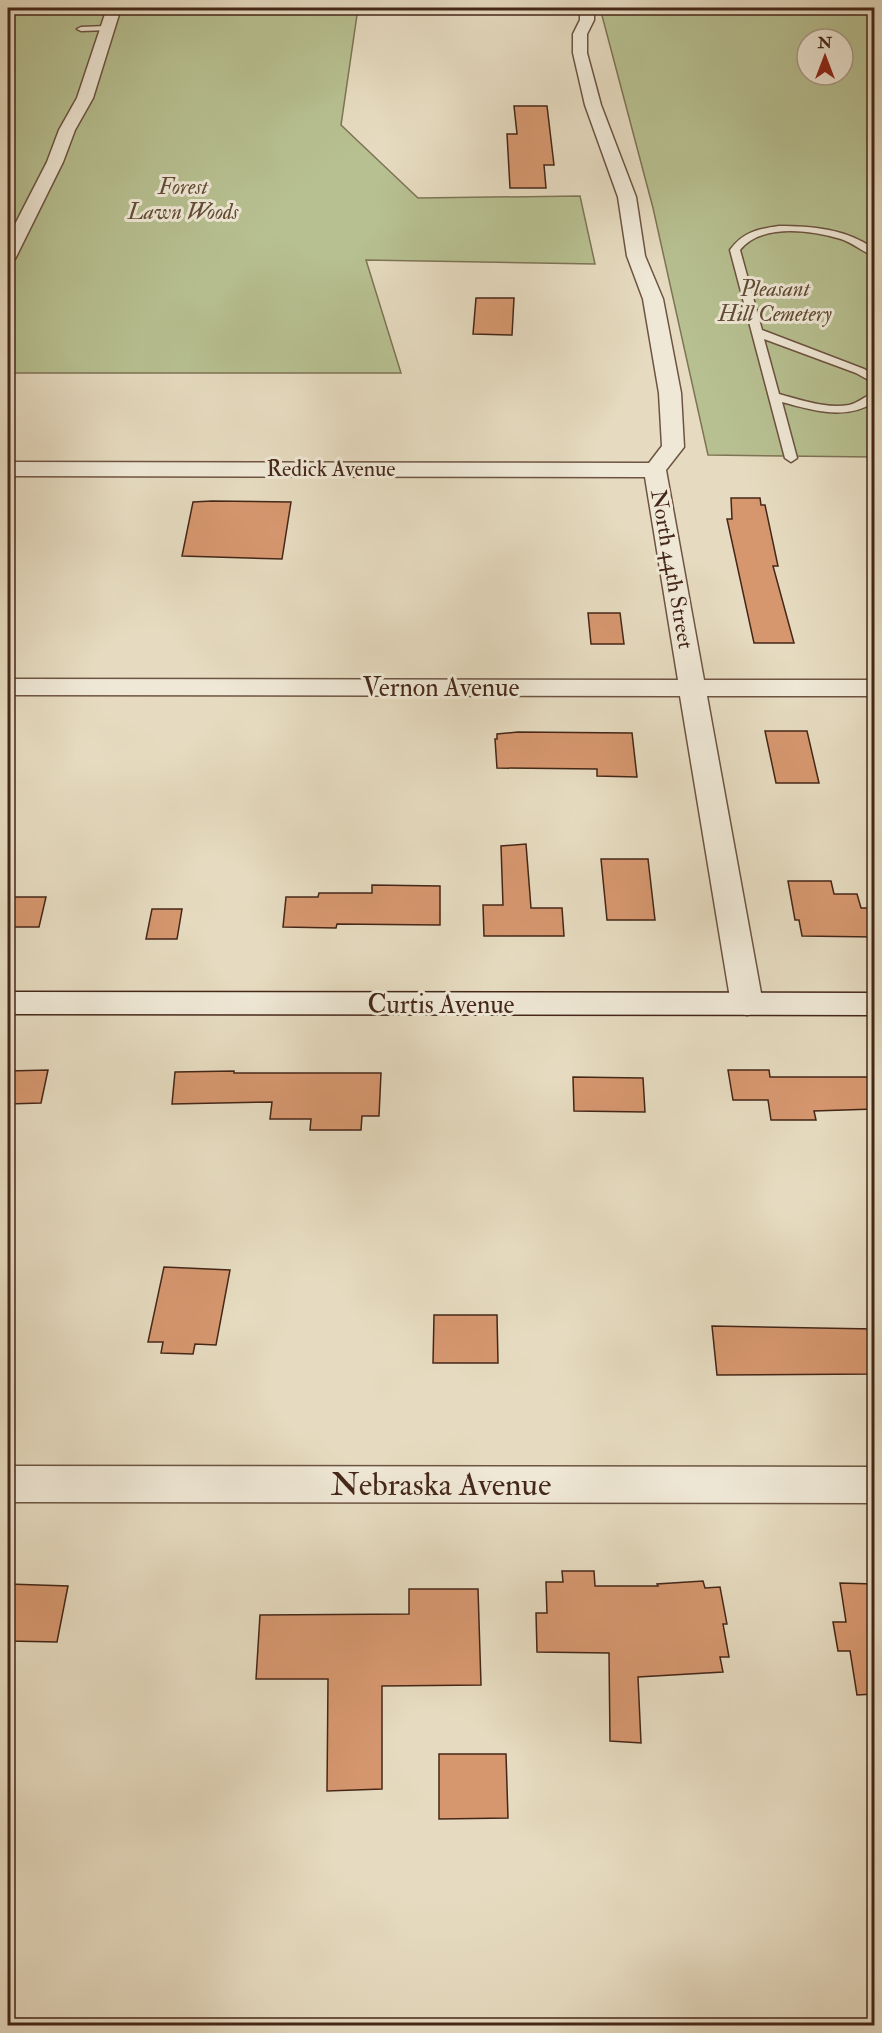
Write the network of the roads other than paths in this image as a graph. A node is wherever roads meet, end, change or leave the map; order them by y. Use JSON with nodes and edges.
{"nodes":[{"id":1,"x":114,"y":8,"type":"edge"},
{"id":2,"x":586,"y":8,"type":"edge"},
{"id":3,"x":106,"y":28,"type":"junction"},
{"id":4,"x":81,"y":29,"type":"dead end"},
{"id":5,"x":12,"y":238,"type":"edge"},
{"id":6,"x":874,"y":253,"type":"edge"},
{"id":7,"x":8,"y":255,"type":"edge"},
{"id":8,"x":759,"y":333,"type":"junction"},
{"id":9,"x":874,"y":380,"type":"edge"},
{"id":10,"x":775,"y":396,"type":"junction"},
{"id":11,"x":874,"y":397,"type":"edge"},
{"id":12,"x":790,"y":458,"type":"dead end"},
{"id":13,"x":8,"y":469,"type":"edge"},
{"id":14,"x":655,"y":470,"type":"junction"},
{"id":15,"x":8,"y":687,"type":"edge"},
{"id":16,"x":693,"y":687,"type":"junction"},
{"id":17,"x":874,"y":688,"type":"edge"},
{"id":18,"x":8,"y":1003,"type":"edge"},
{"id":19,"x":747,"y":1004,"type":"junction"},
{"id":20,"x":874,"y":1004,"type":"edge"},
{"id":21,"x":8,"y":1484,"type":"edge"},
{"id":22,"x":874,"y":1485,"type":"edge"}],
"edges":[{"from":1,"to":3,"type":"street"},
{"from":2,"to":14,"type":"street","name":"North 44th Street"},
{"from":3,"to":4,"type":"lane"},
{"from":3,"to":5,"type":"street"},
{"from":5,"to":7,"type":"street"},
{"from":6,"to":8,"type":"lane"},
{"from":8,"to":9,"type":"lane"},
{"from":8,"to":10,"type":"lane"},
{"from":10,"to":11,"type":"lane"},
{"from":10,"to":12,"type":"lane"},
{"from":13,"to":14,"type":"street","name":"Redick Avenue"},
{"from":14,"to":16,"type":"street","name":"North 44th Street"},
{"from":15,"to":16,"type":"street","name":"Vernon Avenue"},
{"from":16,"to":17,"type":"street","name":"Vernon Avenue"},
{"from":16,"to":19,"type":"street","name":"North 44th Street"},
{"from":18,"to":19,"type":"street","name":"Curtis Avenue"},
{"from":19,"to":20,"type":"street","name":"Curtis Avenue"},
{"from":21,"to":22,"type":"street","name":"Nebraska Avenue"}]}
